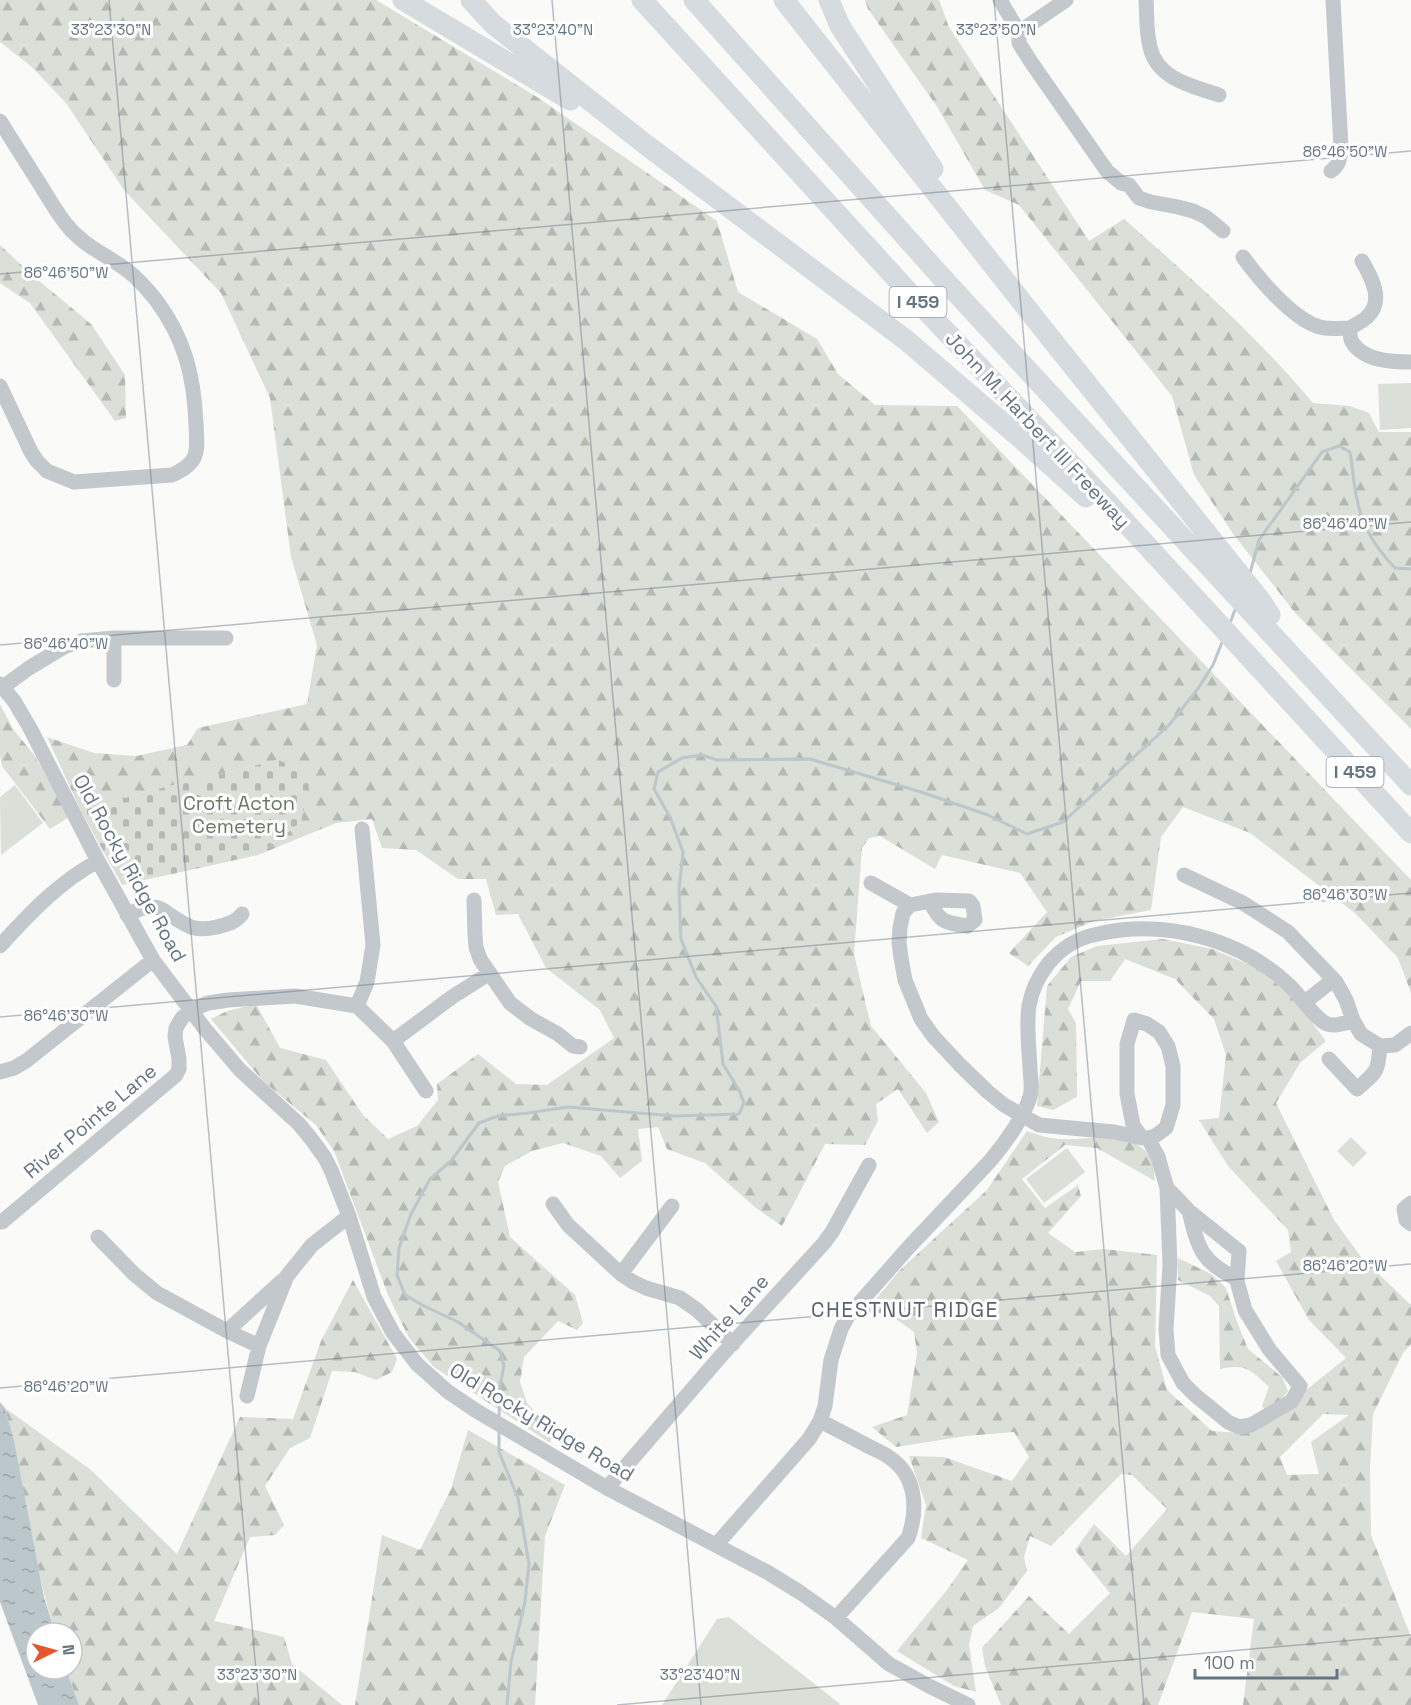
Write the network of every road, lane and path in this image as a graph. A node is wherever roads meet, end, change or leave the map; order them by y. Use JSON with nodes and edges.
{"nodes":[{"id":1,"x":403,"y":0,"type":"edge"},
{"id":2,"x":471,"y":0,"type":"edge"},
{"id":3,"x":642,"y":0,"type":"edge"},
{"id":4,"x":694,"y":0,"type":"edge"},
{"id":5,"x":784,"y":0,"type":"edge"},
{"id":6,"x":829,"y":0,"type":"edge"},
{"id":7,"x":1000,"y":0,"type":"edge"},
{"id":8,"x":1066,"y":0,"type":"edge"},
{"id":9,"x":1146,"y":0,"type":"edge"},
{"id":10,"x":1333,"y":0,"type":"edge"},
{"id":11,"x":1018,"y":32,"type":"junction"},
{"id":12,"x":1219,"y":95,"type":"dead end"},
{"id":13,"x":0,"y":121,"type":"edge"},
{"id":14,"x":645,"y":144,"type":"junction"},
{"id":15,"x":1330,"y":171,"type":"dead end"},
{"id":16,"x":1223,"y":231,"type":"dead end"},
{"id":17,"x":1243,"y":257,"type":"dead end"},
{"id":18,"x":1362,"y":261,"type":"dead end"},
{"id":19,"x":1350,"y":328,"type":"junction"},
{"id":20,"x":1044,"y":330,"type":"junction"},
{"id":21,"x":1411,"y":362,"type":"edge"},
{"id":22,"x":0,"y":386,"type":"edge"},
{"id":23,"x":1217,"y":561,"type":"junction"},
{"id":24,"x":1191,"y":594,"type":"junction"},
{"id":25,"x":114,"y":638,"type":"junction"},
{"id":26,"x":226,"y":638,"type":"dead end"},
{"id":27,"x":114,"y":680,"type":"dead end"},
{"id":28,"x":2,"y":685,"type":"edge"},
{"id":29,"x":1411,"y":785,"type":"edge"},
{"id":30,"x":362,"y":829,"type":"dead end"},
{"id":31,"x":1411,"y":833,"type":"edge"},
{"id":32,"x":98,"y":861,"type":"junction"},
{"id":33,"x":1184,"y":875,"type":"dead end"},
{"id":34,"x":871,"y":883,"type":"dead end"},
{"id":35,"x":474,"y":900,"type":"dead end"},
{"id":36,"x":930,"y":901,"type":"dead end"},
{"id":37,"x":909,"y":905,"type":"junction"},
{"id":38,"x":242,"y":914,"type":"dead end"},
{"id":39,"x":127,"y":915,"type":"junction"},
{"id":40,"x":0,"y":946,"type":"edge"},
{"id":41,"x":153,"y":960,"type":"junction"},
{"id":42,"x":490,"y":973,"type":"junction"},
{"id":43,"x":1333,"y":980,"type":"junction"},
{"id":44,"x":1305,"y":1002,"type":"junction"},
{"id":45,"x":357,"y":1006,"type":"junction"},
{"id":46,"x":191,"y":1010,"type":"junction"},
{"id":47,"x":1353,"y":1020,"type":"junction"},
{"id":48,"x":1411,"y":1033,"type":"edge"},
{"id":49,"x":393,"y":1041,"type":"junction"},
{"id":50,"x":1380,"y":1046,"type":"junction"},
{"id":51,"x":580,"y":1047,"type":"dead end"},
{"id":52,"x":1329,"y":1059,"type":"dead end"},
{"id":53,"x":0,"y":1072,"type":"edge"},
{"id":54,"x":426,"y":1091,"type":"dead end"},
{"id":55,"x":1022,"y":1115,"type":"junction"},
{"id":56,"x":1145,"y":1138,"type":"junction"},
{"id":57,"x":869,"y":1165,"type":"dead end"},
{"id":58,"x":1167,"y":1188,"type":"junction"},
{"id":59,"x":1411,"y":1203,"type":"edge"},
{"id":60,"x":553,"y":1204,"type":"dead end"},
{"id":61,"x":672,"y":1206,"type":"dead end"},
{"id":62,"x":1189,"y":1211,"type":"junction"},
{"id":63,"x":349,"y":1216,"type":"junction"},
{"id":64,"x":3,"y":1222,"type":"dead end"},
{"id":65,"x":1411,"y":1224,"type":"edge"},
{"id":66,"x":98,"y":1237,"type":"dead end"},
{"id":67,"x":621,"y":1274,"type":"junction"},
{"id":68,"x":287,"y":1276,"type":"junction"},
{"id":69,"x":1237,"y":1279,"type":"junction"},
{"id":70,"x":227,"y":1331,"type":"junction"},
{"id":71,"x":733,"y":1344,"type":"junction"},
{"id":72,"x":259,"y":1346,"type":"junction"},
{"id":73,"x":247,"y":1396,"type":"dead end"},
{"id":74,"x":820,"y":1421,"type":"junction"},
{"id":75,"x":607,"y":1488,"type":"junction"},
{"id":76,"x":716,"y":1545,"type":"junction"},
{"id":77,"x":836,"y":1618,"type":"junction"},
{"id":78,"x":968,"y":1705,"type":"edge"}],
"edges":[{"from":1,"to":14,"type":"highway"},
{"from":2,"to":14,"type":"highway"},
{"from":3,"to":24,"type":"highway","name":"John M. Harbert III Freeway","number":"I 459"},
{"from":4,"to":23,"type":"highway","name":"John M. Harbert III Freeway","number":"I 459"},
{"from":5,"to":20,"type":"highway"},
{"from":6,"to":20,"type":"highway"},
{"from":7,"to":11,"type":"street"},
{"from":8,"to":11,"type":"street"},
{"from":9,"to":12,"type":"street"},
{"from":10,"to":15,"type":"street"},
{"from":11,"to":16,"type":"street"},
{"from":13,"to":22,"type":"street"},
{"from":14,"to":24,"type":"highway"},
{"from":17,"to":19,"type":"street"},
{"from":18,"to":19,"type":"street"},
{"from":19,"to":21,"type":"street"},
{"from":20,"to":23,"type":"highway"},
{"from":23,"to":29,"type":"highway","number":"I 459"},
{"from":24,"to":31,"type":"highway","name":"John M. Harbert III Freeway","number":"I 459"},
{"from":25,"to":26,"type":"street"},
{"from":25,"to":27,"type":"street"},
{"from":25,"to":28,"type":"street"},
{"from":28,"to":32,"type":"street","name":"Old Rocky Ridge Road"},
{"from":30,"to":45,"type":"street"},
{"from":32,"to":39,"type":"street","name":"Old Rocky Ridge Road"},
{"from":32,"to":40,"type":"street"},
{"from":33,"to":43,"type":"street"},
{"from":34,"to":37,"type":"street"},
{"from":35,"to":42,"type":"street"},
{"from":36,"to":37,"type":"street"},
{"from":37,"to":55,"type":"street"},
{"from":38,"to":39,"type":"street"},
{"from":39,"to":41,"type":"street","name":"Old Rocky Ridge Road"},
{"from":41,"to":46,"type":"street","name":"Old Rocky Ridge Road"},
{"from":41,"to":53,"type":"street"},
{"from":42,"to":49,"type":"street"},
{"from":42,"to":51,"type":"street"},
{"from":43,"to":44,"type":"street"},
{"from":43,"to":47,"type":"street"},
{"from":44,"to":47,"type":"street"},
{"from":44,"to":55,"type":"street"},
{"from":45,"to":46,"type":"street"},
{"from":45,"to":49,"type":"street"},
{"from":46,"to":63,"type":"street","name":"Old Rocky Ridge Road"},
{"from":46,"to":64,"type":"street","name":"River Pointe Lane"},
{"from":47,"to":50,"type":"street"},
{"from":48,"to":50,"type":"street"},
{"from":49,"to":54,"type":"street"},
{"from":50,"to":52,"type":"street"},
{"from":55,"to":56,"type":"street"},
{"from":55,"to":74,"type":"street"},
{"from":56,"to":56,"type":"street"},
{"from":56,"to":58,"type":"street"},
{"from":57,"to":71,"type":"street","name":"White Lane"},
{"from":58,"to":62,"type":"street"},
{"from":58,"to":69,"type":"street"},
{"from":59,"to":65,"type":"street"},
{"from":60,"to":67,"type":"street"},
{"from":61,"to":67,"type":"street"},
{"from":62,"to":69,"type":"street"},
{"from":62,"to":69,"type":"street"},
{"from":63,"to":68,"type":"street"},
{"from":63,"to":75,"type":"street","name":"Old Rocky Ridge Road"},
{"from":66,"to":70,"type":"street"},
{"from":67,"to":71,"type":"street"},
{"from":68,"to":70,"type":"street"},
{"from":68,"to":72,"type":"street"},
{"from":70,"to":72,"type":"street"},
{"from":71,"to":75,"type":"street","name":"White Lane"},
{"from":72,"to":73,"type":"street"},
{"from":74,"to":76,"type":"street"},
{"from":74,"to":77,"type":"street"},
{"from":75,"to":76,"type":"street","name":"Old Rocky Ridge Road"},
{"from":76,"to":77,"type":"street","name":"Old Rocky Ridge Road"},
{"from":77,"to":78,"type":"street","name":"Old Rocky Ridge Road"}]}
